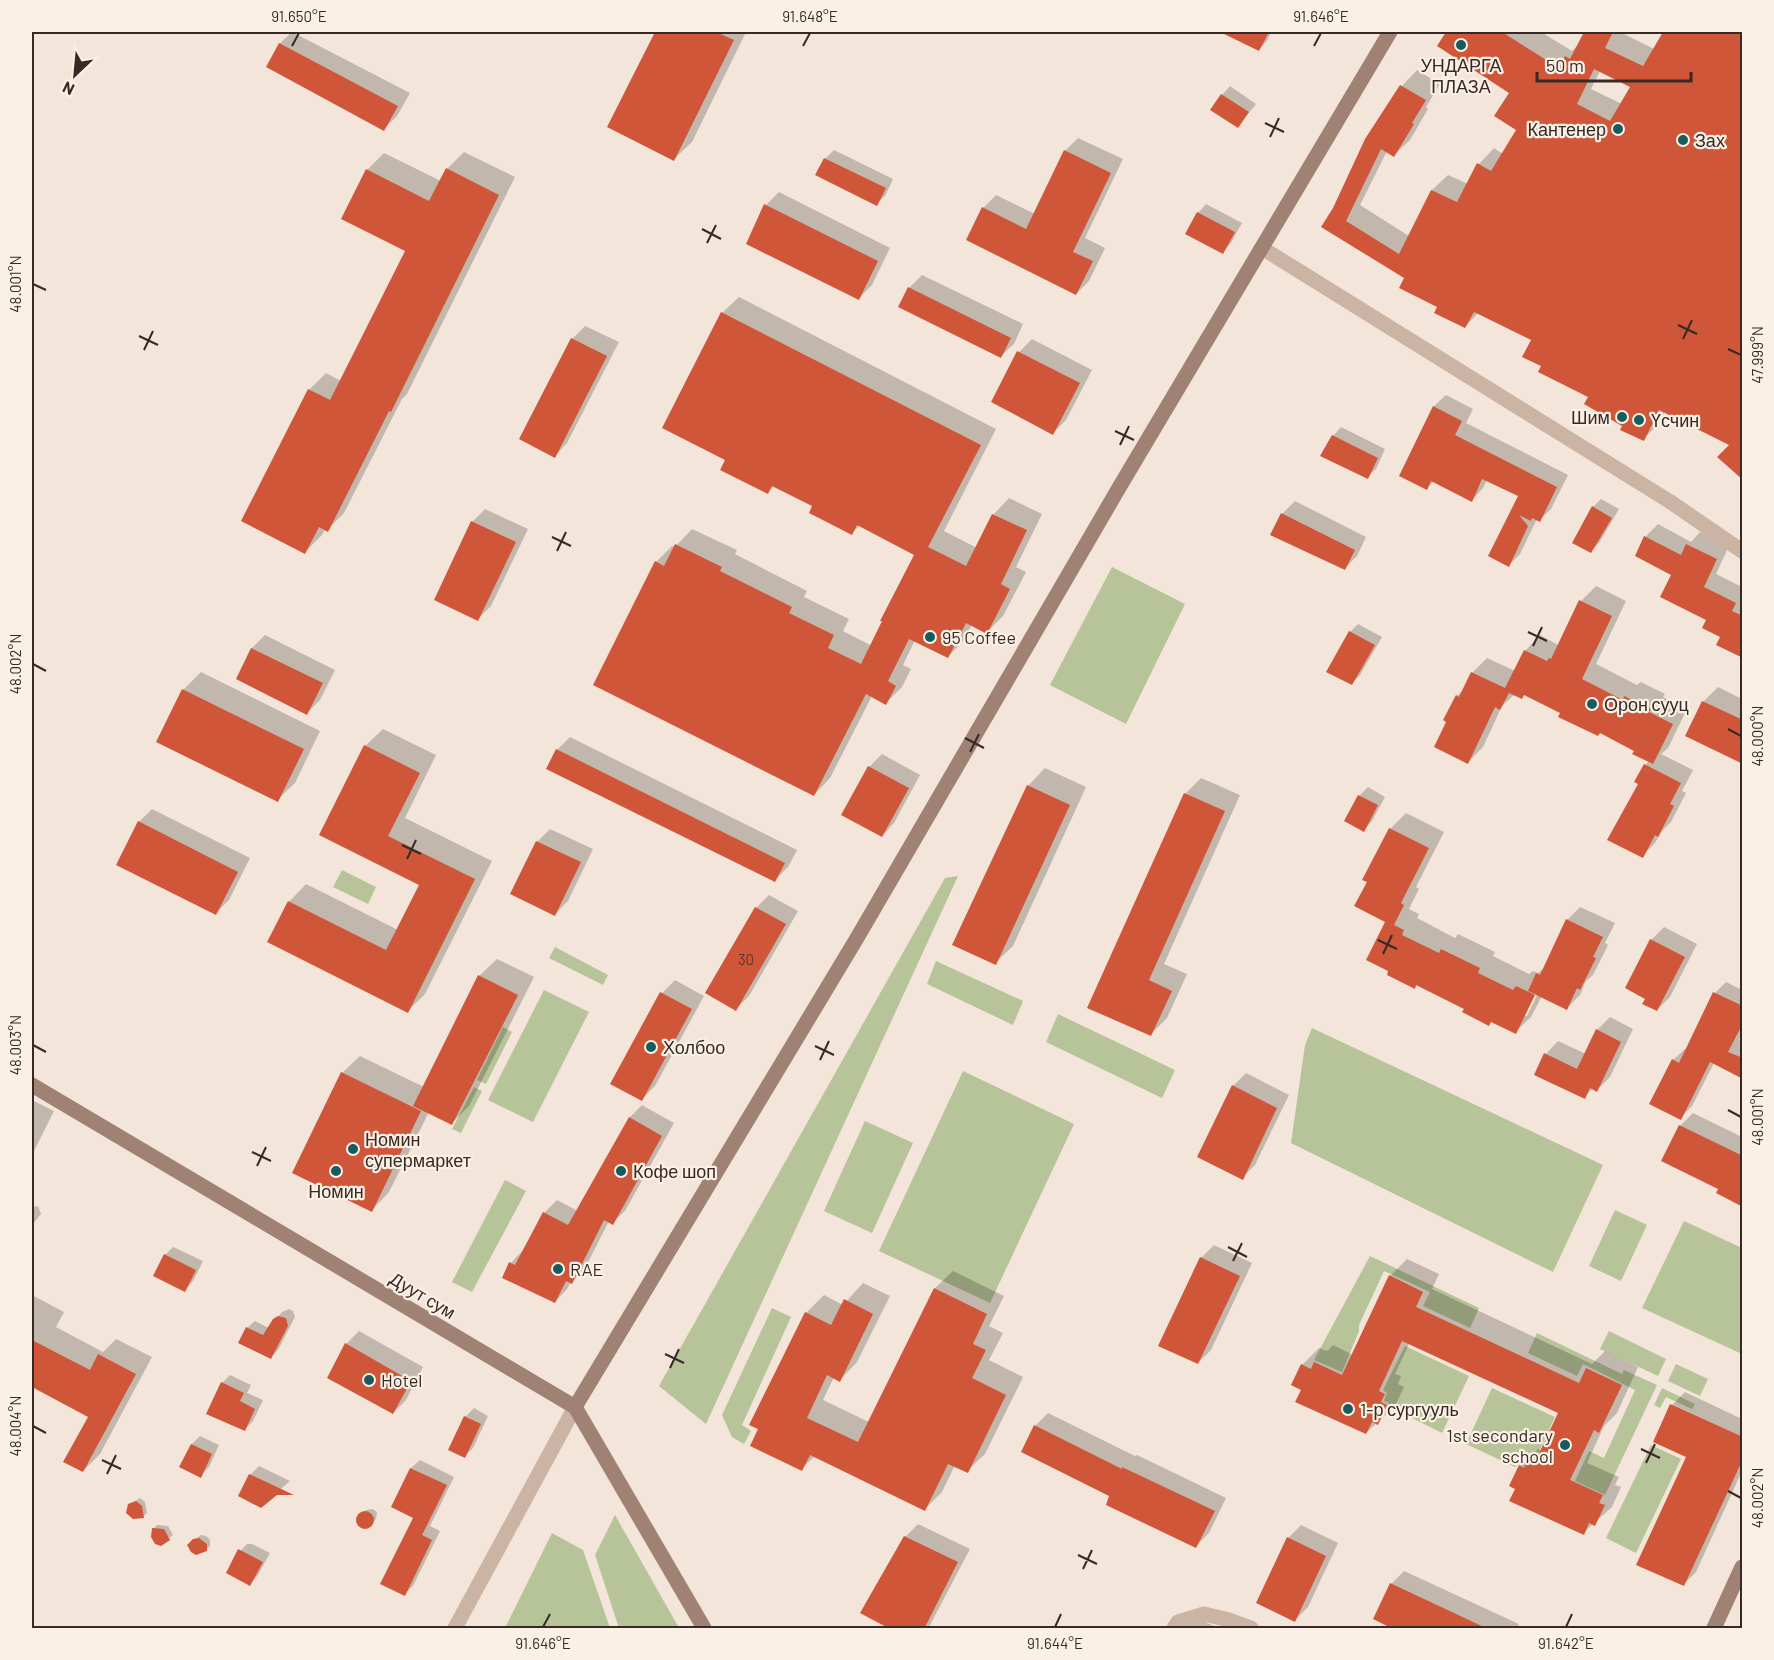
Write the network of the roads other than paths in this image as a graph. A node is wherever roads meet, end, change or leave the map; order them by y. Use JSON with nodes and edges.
{"nodes":[{"id":1,"x":1390,"y":32,"type":"edge"},
{"id":2,"x":1262,"y":248,"type":"junction"},
{"id":3,"x":1743,"y":551,"type":"edge"},
{"id":4,"x":32,"y":1084,"type":"edge"},
{"id":5,"x":575,"y":1407,"type":"junction"},
{"id":6,"x":1743,"y":1567,"type":"edge"},
{"id":7,"x":455,"y":1629,"type":"edge"},
{"id":8,"x":704,"y":1629,"type":"edge"},
{"id":9,"x":1174,"y":1629,"type":"edge"},
{"id":10,"x":1251,"y":1629,"type":"edge"},
{"id":11,"x":1713,"y":1629,"type":"edge"}],
"edges":[{"from":1,"to":2,"type":"street"},
{"from":2,"to":3,"type":"street"},
{"from":2,"to":5,"type":"street"},
{"from":4,"to":5,"type":"street","name":"Дуут сум"},
{"from":5,"to":7,"type":"street"},
{"from":5,"to":8,"type":"street","name":"Дуут сум"},
{"from":6,"to":11,"type":"street"},
{"from":9,"to":10,"type":"street"}]}
